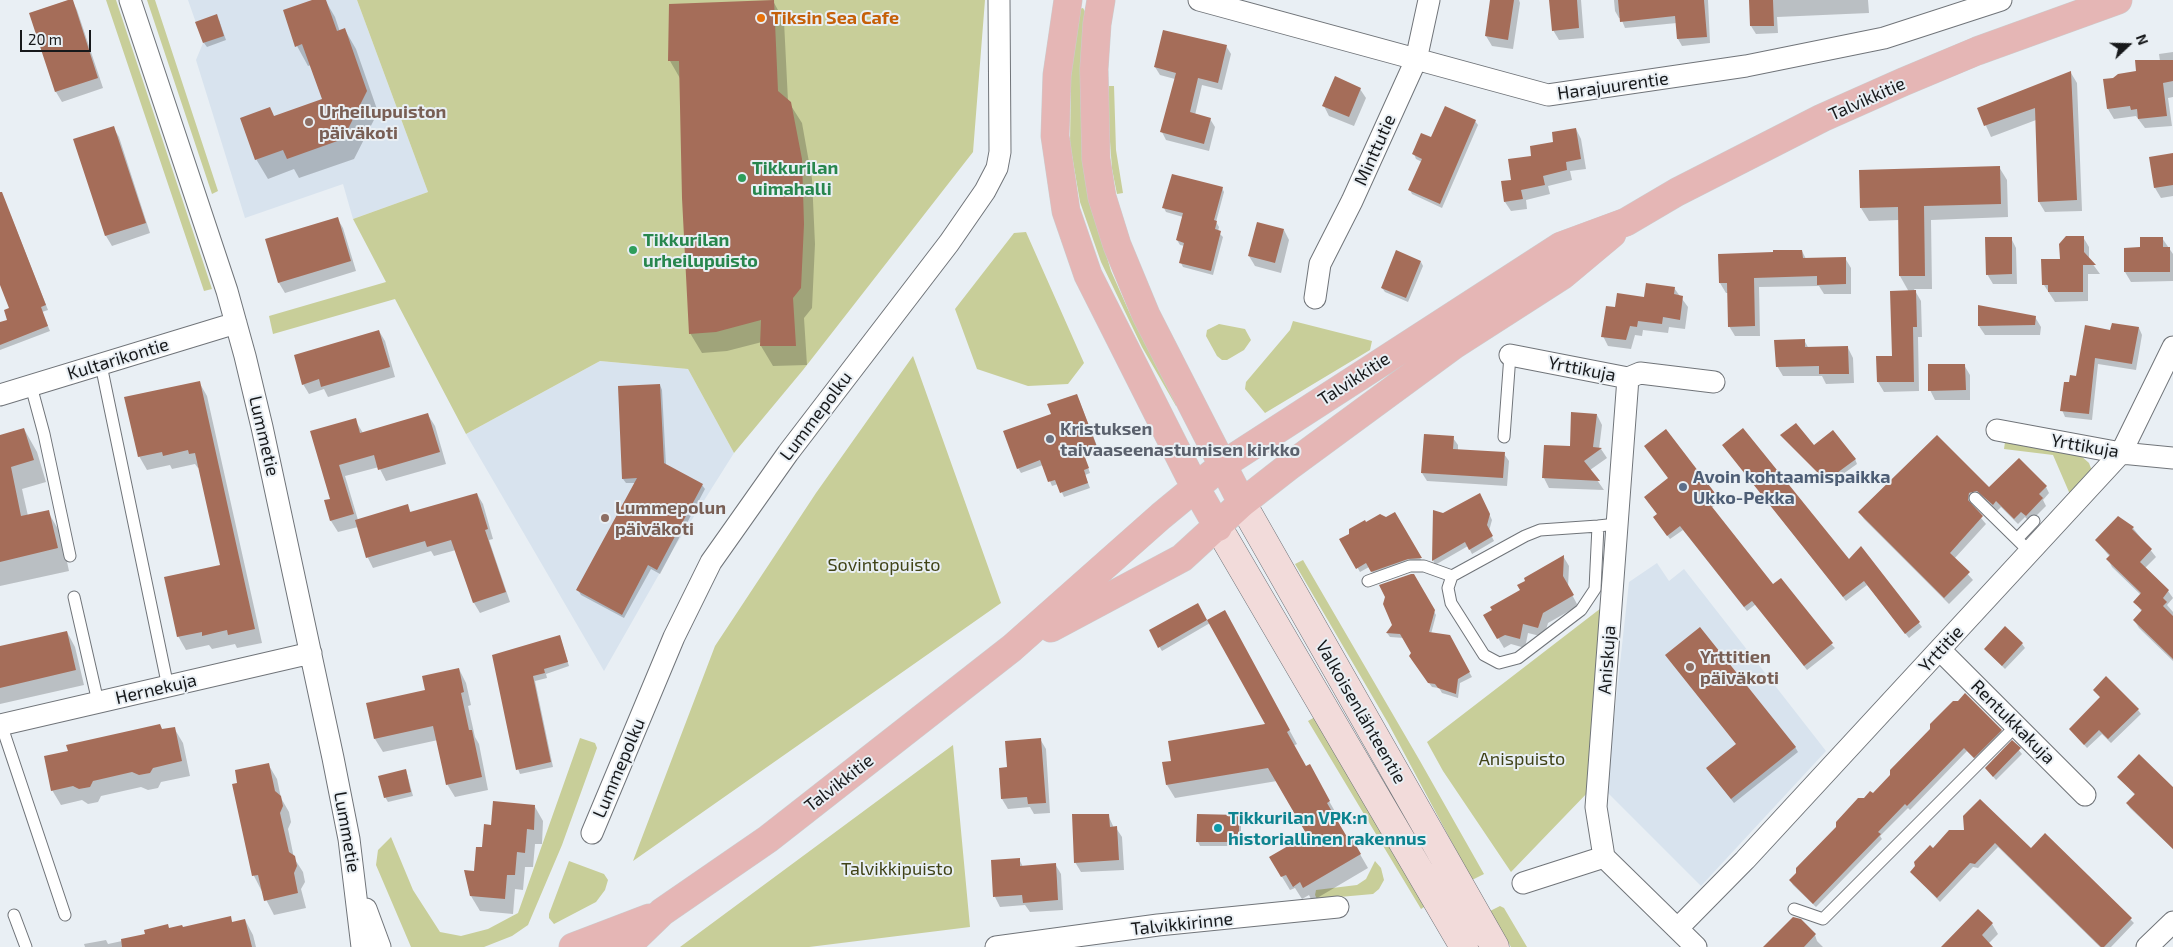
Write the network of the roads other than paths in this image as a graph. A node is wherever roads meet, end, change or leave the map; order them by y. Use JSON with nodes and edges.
{"nodes":[{"id":1,"x":130,"y":0,"type":"edge"},
{"id":2,"x":999,"y":0,"type":"edge"},
{"id":3,"x":1068,"y":0,"type":"edge"},
{"id":4,"x":1101,"y":0,"type":"edge"},
{"id":5,"x":1199,"y":0,"type":"edge"},
{"id":6,"x":1429,"y":0,"type":"edge"},
{"id":7,"x":2001,"y":0,"type":"edge"},
{"id":8,"x":2118,"y":0,"type":"edge"},
{"id":9,"x":1416,"y":60,"type":"junction"},
{"id":10,"x":1626,"y":222,"type":"junction"},
{"id":11,"x":1316,"y":298,"type":"dead end"},
{"id":12,"x":236,"y":322,"type":"junction"},
{"id":13,"x":2173,"y":347,"type":"edge"},
{"id":14,"x":1510,"y":355,"type":"joint"},
{"id":15,"x":100,"y":365,"type":"junction"},
{"id":16,"x":1628,"y":378,"type":"junction"},
{"id":17,"x":1714,"y":382,"type":"dead end"},
{"id":18,"x":31,"y":386,"type":"junction"},
{"id":19,"x":0,"y":396,"type":"edge"},
{"id":20,"x":1997,"y":430,"type":"dead end"},
{"id":21,"x":1504,"y":438,"type":"dead end"},
{"id":22,"x":2121,"y":452,"type":"junction"},
{"id":23,"x":2173,"y":458,"type":"edge"},
{"id":24,"x":1224,"y":464,"type":"junction"},
{"id":25,"x":1195,"y":487,"type":"junction"},
{"id":26,"x":1975,"y":498,"type":"dead end"},
{"id":27,"x":1242,"y":503,"type":"junction"},
{"id":28,"x":2034,"y":521,"type":"dead end"},
{"id":29,"x":1608,"y":525,"type":"junction"},
{"id":30,"x":1218,"y":526,"type":"junction"},
{"id":31,"x":2023,"y":546,"type":"junction"},
{"id":32,"x":70,"y":556,"type":"dead end"},
{"id":33,"x":1452,"y":576,"type":"junction"},
{"id":34,"x":1368,"y":581,"type":"dead end"},
{"id":35,"x":74,"y":597,"type":"dead end"},
{"id":36,"x":1012,"y":648,"type":"junction"},
{"id":37,"x":1940,"y":650,"type":"junction"},
{"id":38,"x":311,"y":654,"type":"junction"},
{"id":39,"x":168,"y":686,"type":"junction"},
{"id":40,"x":98,"y":702,"type":"junction"},
{"id":41,"x":1,"y":724,"type":"edge"},
{"id":42,"x":2016,"y":726,"type":"junction"},
{"id":43,"x":2086,"y":795,"type":"dead end"},
{"id":44,"x":592,"y":833,"type":"dead end"},
{"id":45,"x":1604,"y":857,"type":"junction"},
{"id":46,"x":356,"y":883,"type":"junction"},
{"id":47,"x":1523,"y":883,"type":"dead end"},
{"id":48,"x":1338,"y":907,"type":"dead end"},
{"id":49,"x":1794,"y":909,"type":"dead end"},
{"id":50,"x":662,"y":912,"type":"junction"},
{"id":51,"x":14,"y":915,"type":"dead end"},
{"id":52,"x":65,"y":915,"type":"dead end"},
{"id":53,"x":2173,"y":922,"type":"edge"},
{"id":54,"x":1678,"y":928,"type":"junction"},
{"id":55,"x":26,"y":947,"type":"edge"},
{"id":56,"x":362,"y":947,"type":"edge"},
{"id":57,"x":380,"y":947,"type":"edge"},
{"id":58,"x":573,"y":947,"type":"edge"},
{"id":59,"x":626,"y":947,"type":"edge"},
{"id":60,"x":996,"y":947,"type":"edge"},
{"id":61,"x":1464,"y":947,"type":"edge"},
{"id":62,"x":1495,"y":947,"type":"edge"},
{"id":63,"x":1696,"y":947,"type":"edge"},
{"id":64,"x":2147,"y":947,"type":"edge"}],
"edges":[{"from":1,"to":12,"type":"street","name":"Lummetie"},
{"from":2,"to":44,"type":"street","name":"Lummepolku"},
{"from":3,"to":25,"type":"main road"},
{"from":4,"to":24,"type":"main road"},
{"from":5,"to":9,"type":"street","name":"Harajuurentie"},
{"from":6,"to":9,"type":"street","name":"Minttutie"},
{"from":7,"to":9,"type":"street","name":"Harajuurentie"},
{"from":8,"to":10,"type":"main road","name":"Talvikkitie"},
{"from":9,"to":11,"type":"street","name":"Minttutie"},
{"from":10,"to":24,"type":"main road","name":"Talvikkitie"},
{"from":10,"to":27,"type":"main road","name":"Talvikkitie"},
{"from":12,"to":15,"type":"street","name":"Kultarikontie"},
{"from":12,"to":38,"type":"street","name":"Lummetie"},
{"from":13,"to":22,"type":"street","name":"Yrttitie"},
{"from":14,"to":16,"type":"street","name":"Yrttikuja"},
{"from":14,"to":21,"type":"lane"},
{"from":15,"to":18,"type":"street","name":"Kultarikontie"},
{"from":15,"to":39,"type":"lane"},
{"from":16,"to":17,"type":"street","name":"Yrttikuja"},
{"from":16,"to":29,"type":"street","name":"Aniskuja"},
{"from":18,"to":19,"type":"street","name":"Kultarikontie"},
{"from":18,"to":32,"type":"lane"},
{"from":20,"to":22,"type":"street","name":"Yrttikuja"},
{"from":22,"to":23,"type":"street","name":"Yrttikuja"},
{"from":22,"to":31,"type":"street","name":"Yrttitie"},
{"from":24,"to":25,"type":"main road","name":"Talvikkitie"},
{"from":24,"to":27,"type":"main road"},
{"from":25,"to":30,"type":"main road"},
{"from":25,"to":36,"type":"main road","name":"Talvikkitie"},
{"from":26,"to":31,"type":"lane"},
{"from":27,"to":30,"type":"main road","name":"Talvikkitie"},
{"from":27,"to":62,"type":"main road","name":"Valkoisenlähteentie"},
{"from":28,"to":31,"type":"lane"},
{"from":29,"to":33,"type":"lane"},
{"from":29,"to":33,"type":"lane"},
{"from":29,"to":45,"type":"street","name":"Aniskuja"},
{"from":30,"to":36,"type":"main road","name":"Talvikkitie"},
{"from":30,"to":61,"type":"main road","name":"Valkoisenlähteentie"},
{"from":31,"to":37,"type":"street","name":"Yrttitie"},
{"from":33,"to":34,"type":"lane"},
{"from":35,"to":40,"type":"lane"},
{"from":36,"to":50,"type":"main road","name":"Talvikkitie"},
{"from":37,"to":42,"type":"street","name":"Rentukkakuja"},
{"from":37,"to":54,"type":"street","name":"Yrttitie"},
{"from":38,"to":39,"type":"street","name":"Hernekuja"},
{"from":38,"to":46,"type":"street","name":"Lummetie"},
{"from":39,"to":40,"type":"street","name":"Hernekuja"},
{"from":40,"to":41,"type":"street","name":"Hernekuja"},
{"from":41,"to":52,"type":"lane"},
{"from":42,"to":43,"type":"street","name":"Rentukkakuja"},
{"from":42,"to":49,"type":"lane"},
{"from":45,"to":47,"type":"street"},
{"from":45,"to":54,"type":"street"},
{"from":46,"to":56,"type":"street","name":"Lummetie"},
{"from":46,"to":57,"type":"street","name":"Lummetie"},
{"from":48,"to":60,"type":"street","name":"Talvikkirinne"},
{"from":50,"to":58,"type":"main road","name":"Talvikkitie"},
{"from":50,"to":59,"type":"main road","name":"Talvikkitie"},
{"from":51,"to":55,"type":"lane"},
{"from":53,"to":64,"type":"street"},
{"from":54,"to":63,"type":"street"}]}
